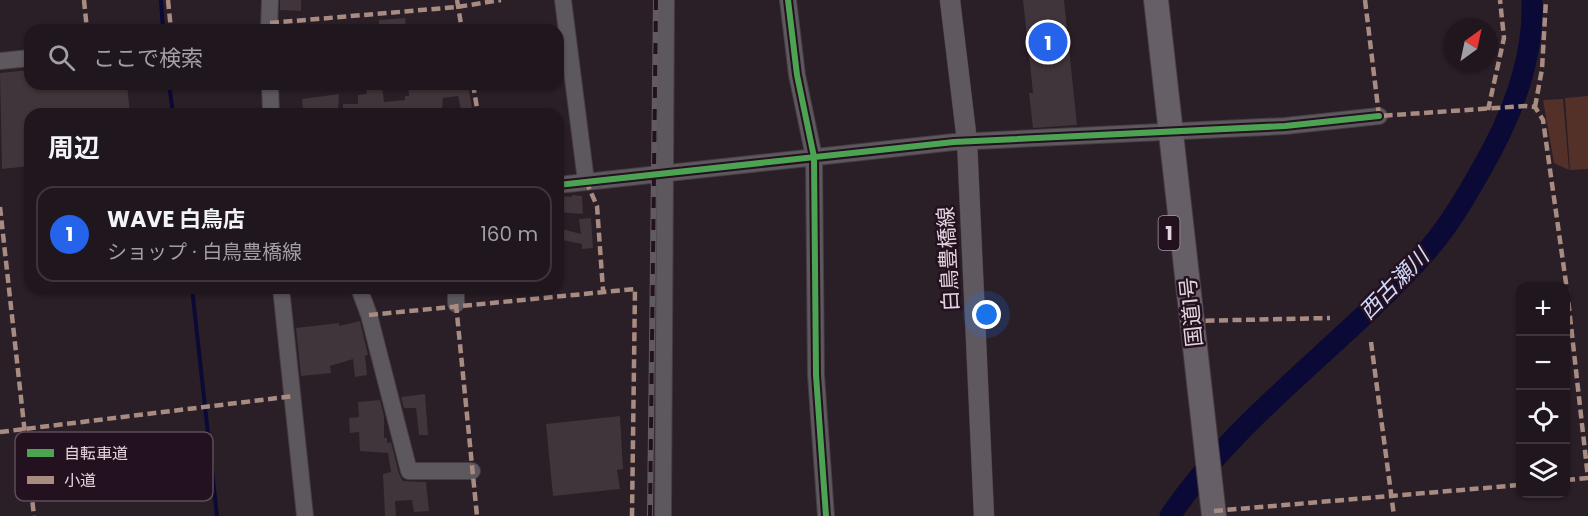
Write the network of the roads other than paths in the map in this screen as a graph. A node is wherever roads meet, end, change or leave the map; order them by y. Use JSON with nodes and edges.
{"nodes":[{"id":1,"x":270,"y":0,"type":"edge"},
{"id":2,"x":563,"y":0,"type":"edge"},
{"id":3,"x":666,"y":0,"type":"edge"},
{"id":4,"x":788,"y":0,"type":"edge"},
{"id":5,"x":950,"y":0,"type":"edge"},
{"id":6,"x":1140,"y":0,"type":"edge"},
{"id":7,"x":1156,"y":0,"type":"edge"},
{"id":8,"x":269,"y":24,"type":"edge"},
{"id":9,"x":24,"y":59,"type":"edge"},
{"id":10,"x":0,"y":61,"type":"edge"},
{"id":11,"x":270,"y":90,"type":"edge"},
{"id":12,"x":271,"y":108,"type":"edge"},
{"id":13,"x":1379,"y":116,"type":"dead end"},
{"id":14,"x":1164,"y":133,"type":"junction"},
{"id":15,"x":967,"y":141,"type":"junction"},
{"id":16,"x":814,"y":157,"type":"junction"},
{"id":17,"x":666,"y":174,"type":"junction"},
{"id":18,"x":586,"y":182,"type":"junction"},
{"id":19,"x":564,"y":184,"type":"edge"},
{"id":20,"x":281,"y":294,"type":"edge"},
{"id":21,"x":361,"y":294,"type":"edge"},
{"id":22,"x":472,"y":471,"type":"dead end"},
{"id":23,"x":305,"y":516,"type":"edge"},
{"id":24,"x":663,"y":516,"type":"edge"},
{"id":25,"x":826,"y":516,"type":"edge"},
{"id":26,"x":984,"y":516,"type":"edge"},
{"id":27,"x":1203,"y":516,"type":"edge"}],
"edges":[{"from":1,"to":8,"type":"street"},
{"from":2,"to":18,"type":"street"},
{"from":3,"to":17,"type":"street"},
{"from":4,"to":16,"type":"street"},
{"from":5,"to":15,"type":"main road","name":"白鳥豊橋線"},
{"from":6,"to":14,"type":"highway","name":"国道1号","number":"1"},
{"from":7,"to":14,"type":"highway","name":"国道1号","number":"1"},
{"from":9,"to":10,"type":"street"},
{"from":11,"to":12,"type":"street"},
{"from":13,"to":14,"type":"street"},
{"from":14,"to":15,"type":"street"},
{"from":14,"to":27,"type":"highway","name":"国道1号","number":"1"},
{"from":14,"to":27,"type":"highway","name":"国道1号","number":"1"},
{"from":15,"to":16,"type":"street"},
{"from":15,"to":26,"type":"main road","name":"白鳥豊橋線"},
{"from":16,"to":17,"type":"street"},
{"from":16,"to":25,"type":"street"},
{"from":17,"to":18,"type":"street"},
{"from":17,"to":24,"type":"street"},
{"from":18,"to":19,"type":"street"},
{"from":20,"to":23,"type":"street"},
{"from":21,"to":22,"type":"street"}]}
